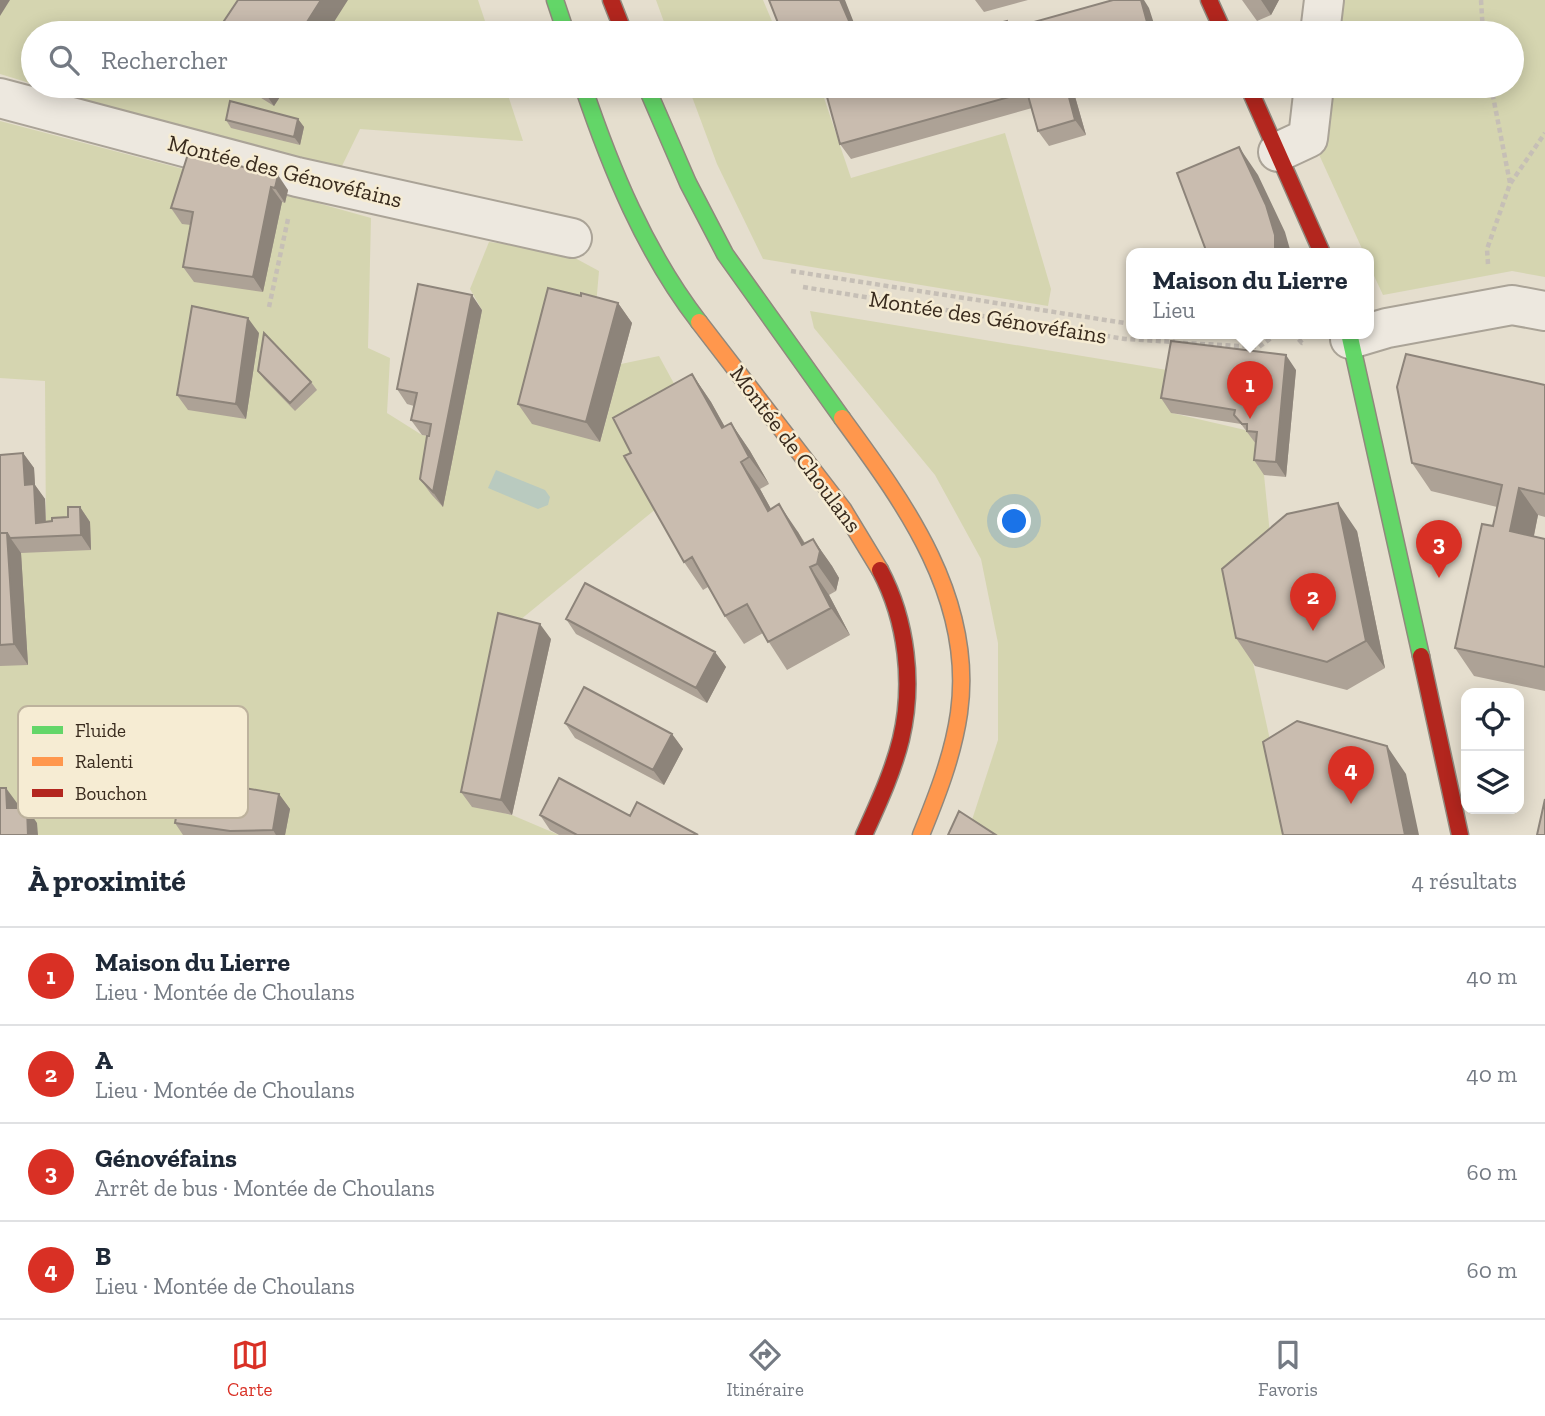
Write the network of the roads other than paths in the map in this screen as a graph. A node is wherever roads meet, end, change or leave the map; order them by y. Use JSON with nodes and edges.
{"nodes":[{"id":1,"x":555,"y":0,"type":"edge"},
{"id":2,"x":611,"y":0,"type":"edge"},
{"id":3,"x":1209,"y":0,"type":"edge"},
{"id":4,"x":562,"y":21,"type":"edge"},
{"id":5,"x":620,"y":21,"type":"edge"},
{"id":6,"x":1219,"y":21,"type":"edge"},
{"id":7,"x":0,"y":98,"type":"edge"},
{"id":8,"x":587,"y":98,"type":"edge"},
{"id":9,"x":651,"y":98,"type":"edge"},
{"id":10,"x":1253,"y":98,"type":"edge"},
{"id":11,"x":1313,"y":98,"type":"edge"},
{"id":12,"x":1278,"y":152,"type":"junction"},
{"id":13,"x":572,"y":238,"type":"dead end"},
{"id":14,"x":1320,"y":248,"type":"edge"},
{"id":15,"x":1545,"y":311,"type":"edge"},
{"id":16,"x":1374,"y":331,"type":"edge"},
{"id":17,"x":1350,"y":339,"type":"edge"},
{"id":18,"x":864,"y":835,"type":"edge"},
{"id":19,"x":921,"y":835,"type":"edge"},
{"id":20,"x":1460,"y":835,"type":"edge"}],
"edges":[{"from":1,"to":4,"type":"main road"},
{"from":2,"to":5,"type":"main road"},
{"from":3,"to":6,"type":"main road"},
{"from":7,"to":13,"type":"street","name":"Montée des Génovéfains"},
{"from":8,"to":18,"type":"main road","name":"Montée de Choulans"},
{"from":9,"to":19,"type":"main road"},
{"from":10,"to":12,"type":"main road"},
{"from":11,"to":12,"type":"street"},
{"from":12,"to":14,"type":"main road"},
{"from":15,"to":16,"type":"street"},
{"from":17,"to":20,"type":"main road"}]}
